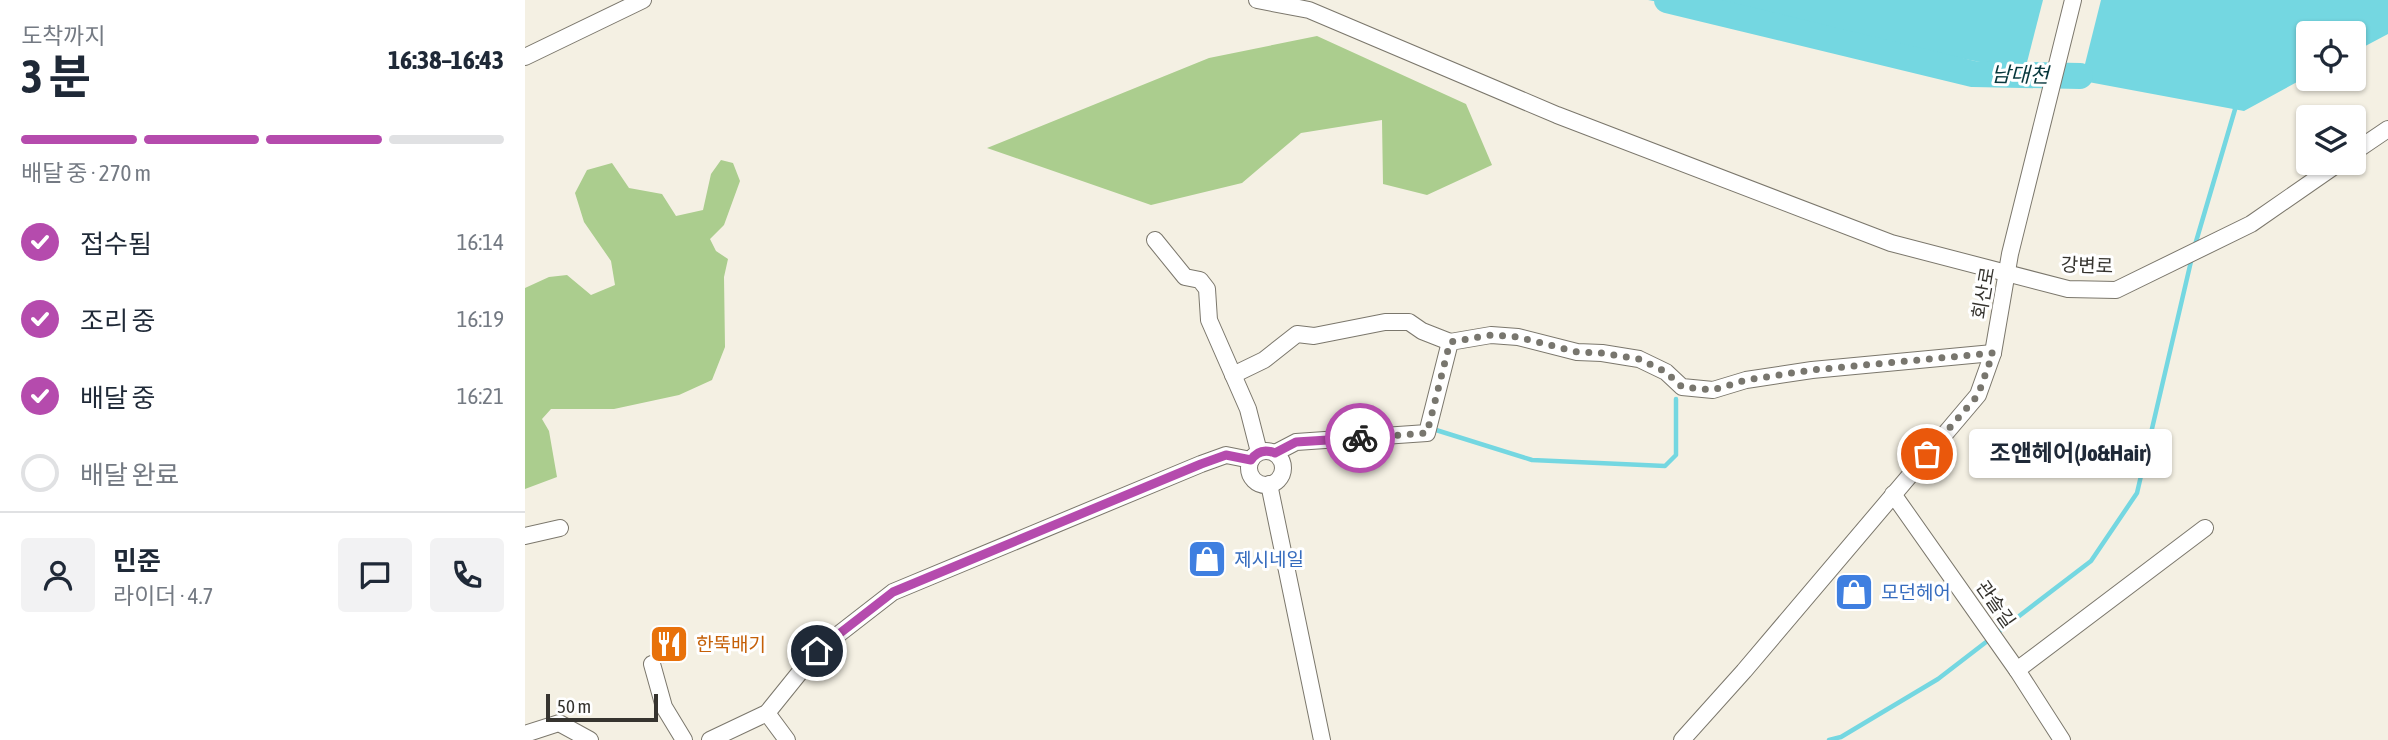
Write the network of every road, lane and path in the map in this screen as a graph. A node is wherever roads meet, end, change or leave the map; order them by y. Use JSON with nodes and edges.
{"nodes":[{"id":1,"x":643,"y":0,"type":"edge"},
{"id":2,"x":1258,"y":0,"type":"edge"},
{"id":3,"x":2073,"y":0,"type":"edge"},
{"id":4,"x":525,"y":57,"type":"edge"},
{"id":5,"x":2388,"y":129,"type":"edge"},
{"id":6,"x":2366,"y":144,"type":"edge"},
{"id":7,"x":2322,"y":175,"type":"edge"},
{"id":8,"x":1155,"y":240,"type":"dead end"},
{"id":9,"x":2008,"y":275,"type":"junction"},
{"id":10,"x":1450,"y":342,"type":"junction"},
{"id":11,"x":1993,"y":353,"type":"junction"},
{"id":12,"x":1233,"y":375,"type":"junction"},
{"id":13,"x":1261,"y":455,"type":"junction"},
{"id":14,"x":1269,"y":484,"type":"junction"},
{"id":15,"x":1893,"y":494,"type":"junction"},
{"id":16,"x":560,"y":528,"type":"dead end"},
{"id":17,"x":2205,"y":528,"type":"dead end"},
{"id":18,"x":525,"y":536,"type":"edge"},
{"id":19,"x":652,"y":664,"type":"dead end"},
{"id":20,"x":2017,"y":670,"type":"junction"},
{"id":21,"x":767,"y":713,"type":"junction"},
{"id":22,"x":525,"y":734,"type":"edge"},
{"id":23,"x":2054,"y":737,"type":"edge"},
{"id":24,"x":590,"y":740,"type":"edge"},
{"id":25,"x":684,"y":740,"type":"edge"},
{"id":26,"x":710,"y":740,"type":"edge"},
{"id":27,"x":787,"y":740,"type":"edge"},
{"id":28,"x":1322,"y":740,"type":"edge"},
{"id":29,"x":1682,"y":740,"type":"edge"}],
"edges":[{"from":1,"to":4,"type":"street"},
{"from":2,"to":9,"type":"street","name":"강변로"},
{"from":3,"to":9,"type":"street","name":"회산로"},
{"from":5,"to":6,"type":"street"},
{"from":7,"to":9,"type":"street","name":"강변로"},
{"from":8,"to":12,"type":"street"},
{"from":9,"to":11,"type":"street","name":"회산로"},
{"from":10,"to":11,"type":"street"},
{"from":10,"to":12,"type":"street"},
{"from":10,"to":13,"type":"street"},
{"from":11,"to":15,"type":"street","name":"회산로"},
{"from":12,"to":13,"type":"street"},
{"from":13,"to":14,"type":"street"},
{"from":13,"to":14,"type":"street"},
{"from":13,"to":21,"type":"street"},
{"from":14,"to":28,"type":"street"},
{"from":15,"to":20,"type":"street","name":"관솔길"},
{"from":15,"to":29,"type":"street","name":"회산로"},
{"from":16,"to":18,"type":"street"},
{"from":17,"to":20,"type":"street"},
{"from":19,"to":25,"type":"street"},
{"from":20,"to":23,"type":"street","name":"관솔길"},
{"from":21,"to":26,"type":"street"},
{"from":21,"to":27,"type":"street"},
{"from":22,"to":24,"type":"street"}]}
